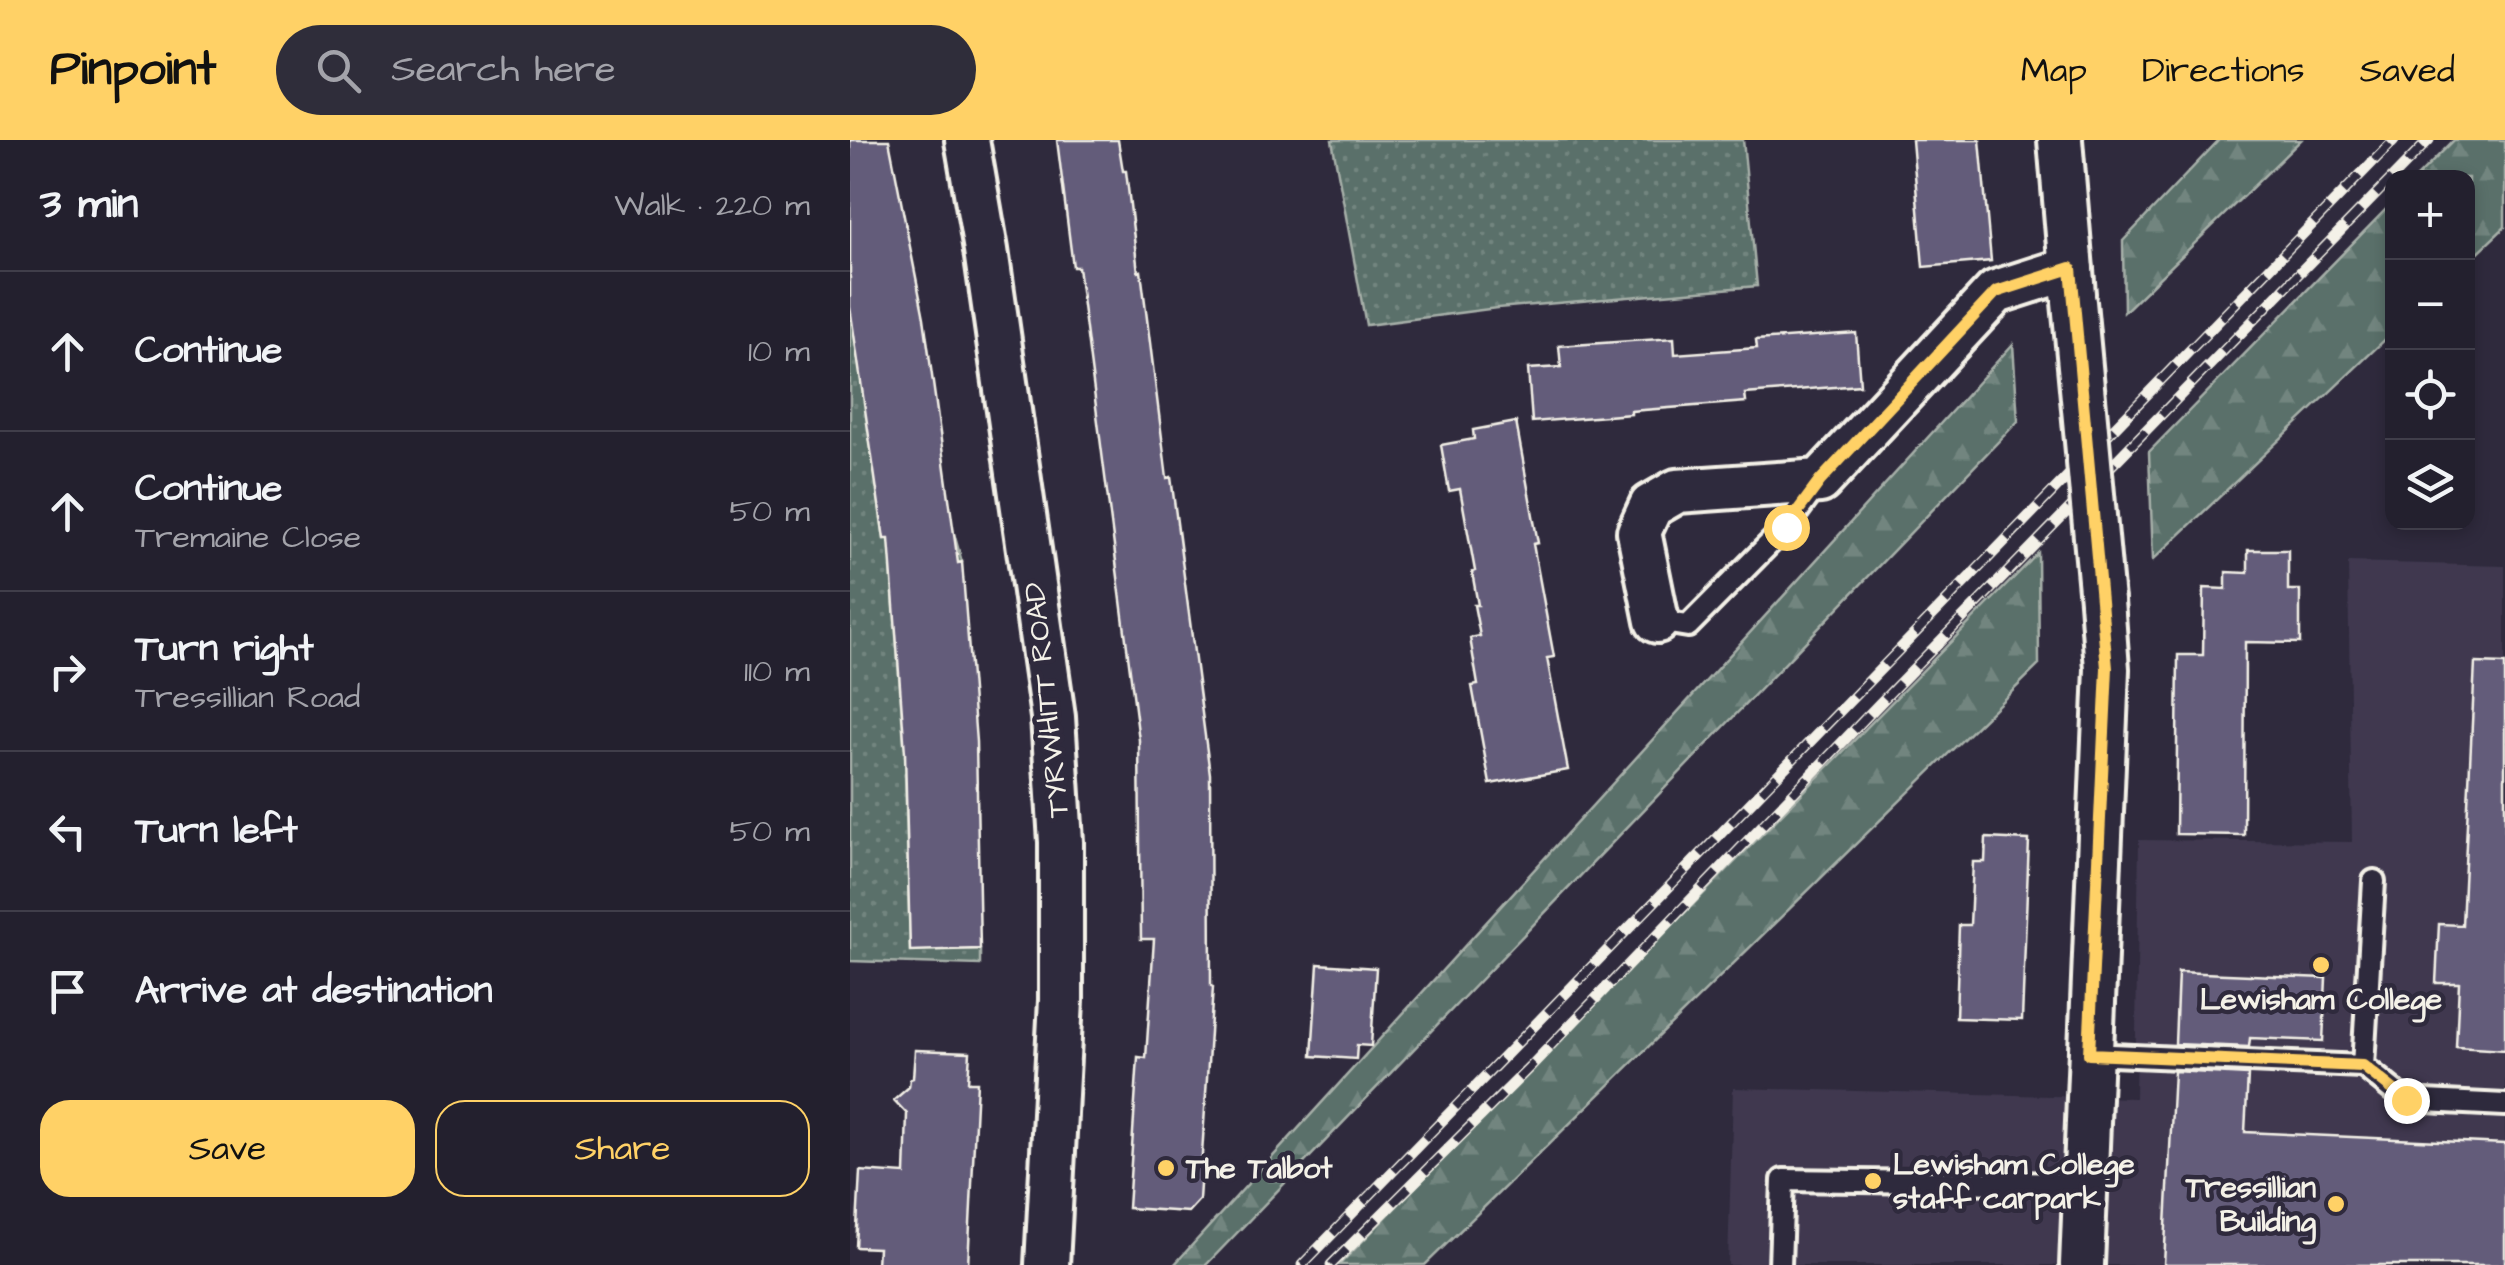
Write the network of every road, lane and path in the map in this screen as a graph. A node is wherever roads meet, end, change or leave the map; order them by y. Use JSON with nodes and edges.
{"nodes":[{"id":1,"x":967,"y":140,"type":"edge"},
{"id":2,"x":2060,"y":140,"type":"edge"},
{"id":3,"x":2072,"y":285,"type":"junction"},
{"id":4,"x":1820,"y":481,"type":"junction"},
{"id":5,"x":1656,"y":621,"type":"joint"},
{"id":6,"x":2374,"y":881,"type":"dead end"},
{"id":7,"x":2089,"y":1054,"type":"junction"},
{"id":8,"x":2363,"y":1066,"type":"junction"},
{"id":9,"x":2505,"y":1105,"type":"edge"},
{"id":10,"x":2085,"y":1184,"type":"junction"},
{"id":11,"x":1046,"y":1265,"type":"edge"},
{"id":12,"x":1780,"y":1265,"type":"edge"},
{"id":13,"x":2082,"y":1265,"type":"edge"}],
"edges":[{"from":1,"to":11,"type":"street","name":"TYRWHITT ROAD"},
{"from":2,"to":3,"type":"street"},
{"from":3,"to":4,"type":"street"},
{"from":3,"to":7,"type":"street","bridge":true},
{"from":4,"to":5,"type":"lane"},
{"from":4,"to":5,"type":"street"},
{"from":6,"to":8,"type":"lane"},
{"from":7,"to":8,"type":"lane"},
{"from":7,"to":10,"type":"street"},
{"from":8,"to":9,"type":"lane"},
{"from":10,"to":12,"type":"lane"},
{"from":10,"to":13,"type":"street"}]}
